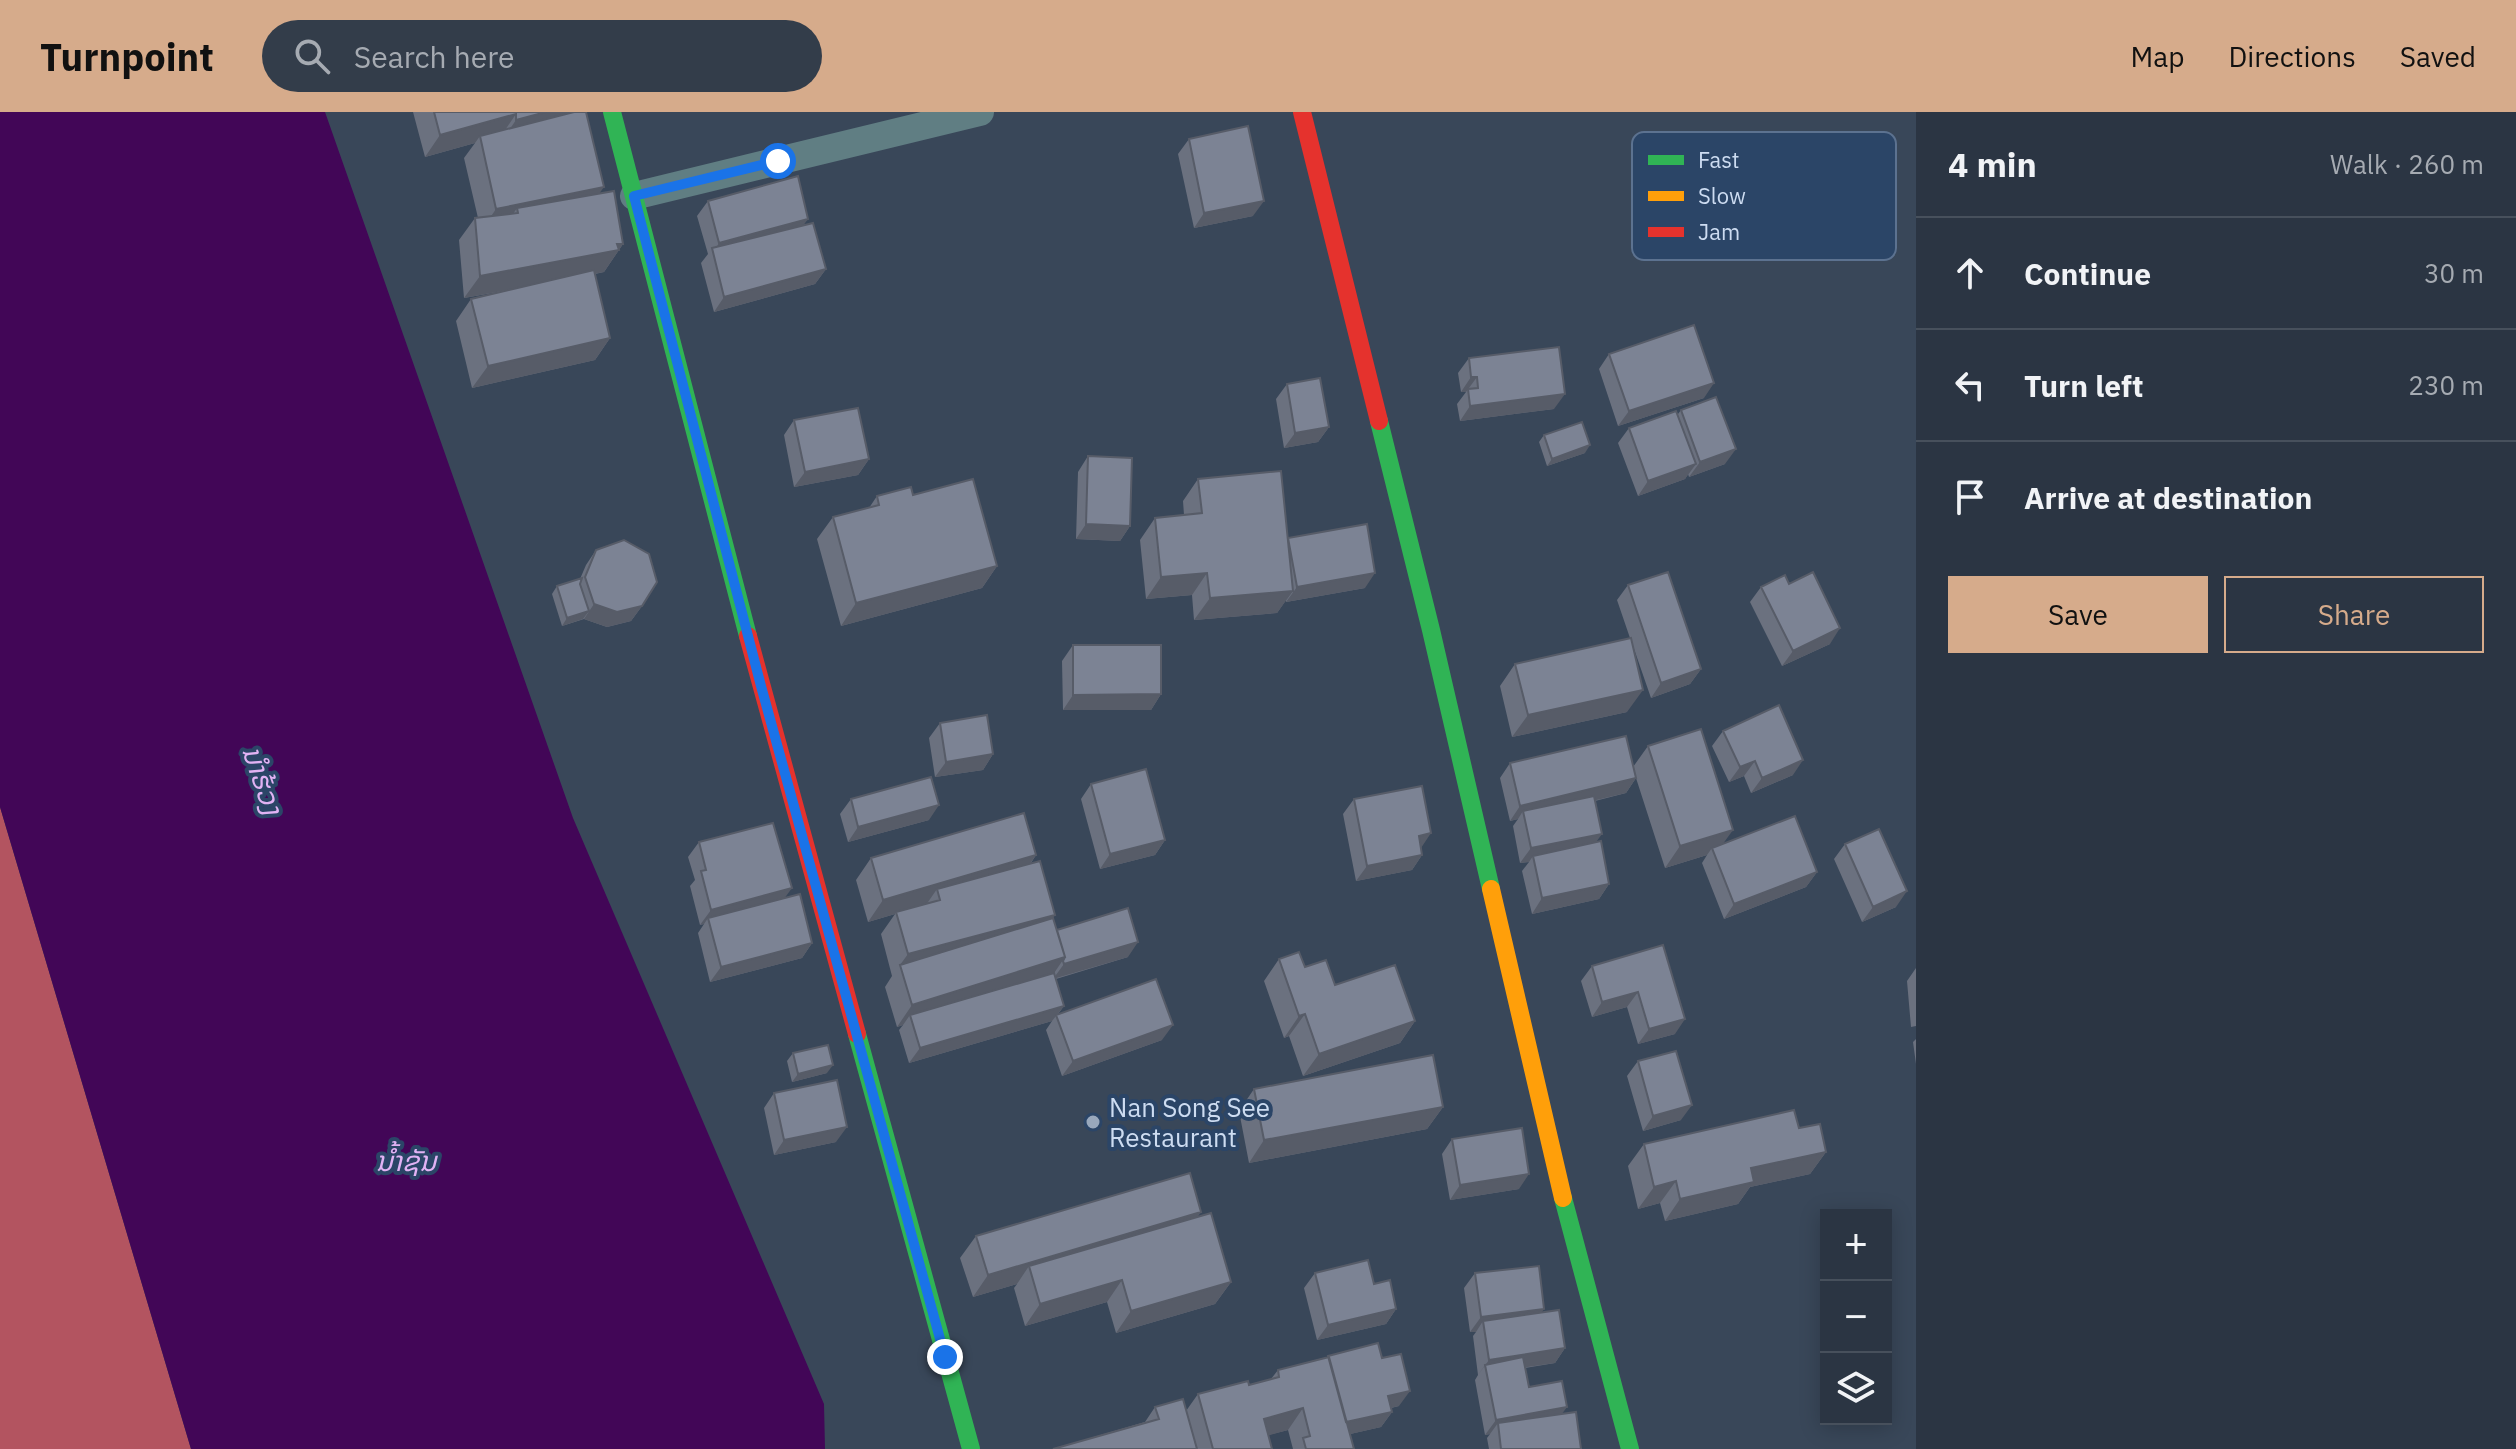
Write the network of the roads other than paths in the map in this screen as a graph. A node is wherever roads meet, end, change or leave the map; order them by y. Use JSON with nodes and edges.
{"nodes":[{"id":1,"x":612,"y":112,"type":"edge"},
{"id":2,"x":980,"y":112,"type":"edge"},
{"id":3,"x":1302,"y":112,"type":"edge"},
{"id":4,"x":634,"y":196,"type":"junction"},
{"id":5,"x":971,"y":1449,"type":"edge"},
{"id":6,"x":1630,"y":1449,"type":"edge"}],
"edges":[{"from":1,"to":4,"type":"street"},
{"from":2,"to":4,"type":"street"},
{"from":3,"to":6,"type":"street"},
{"from":4,"to":5,"type":"street"}]}
